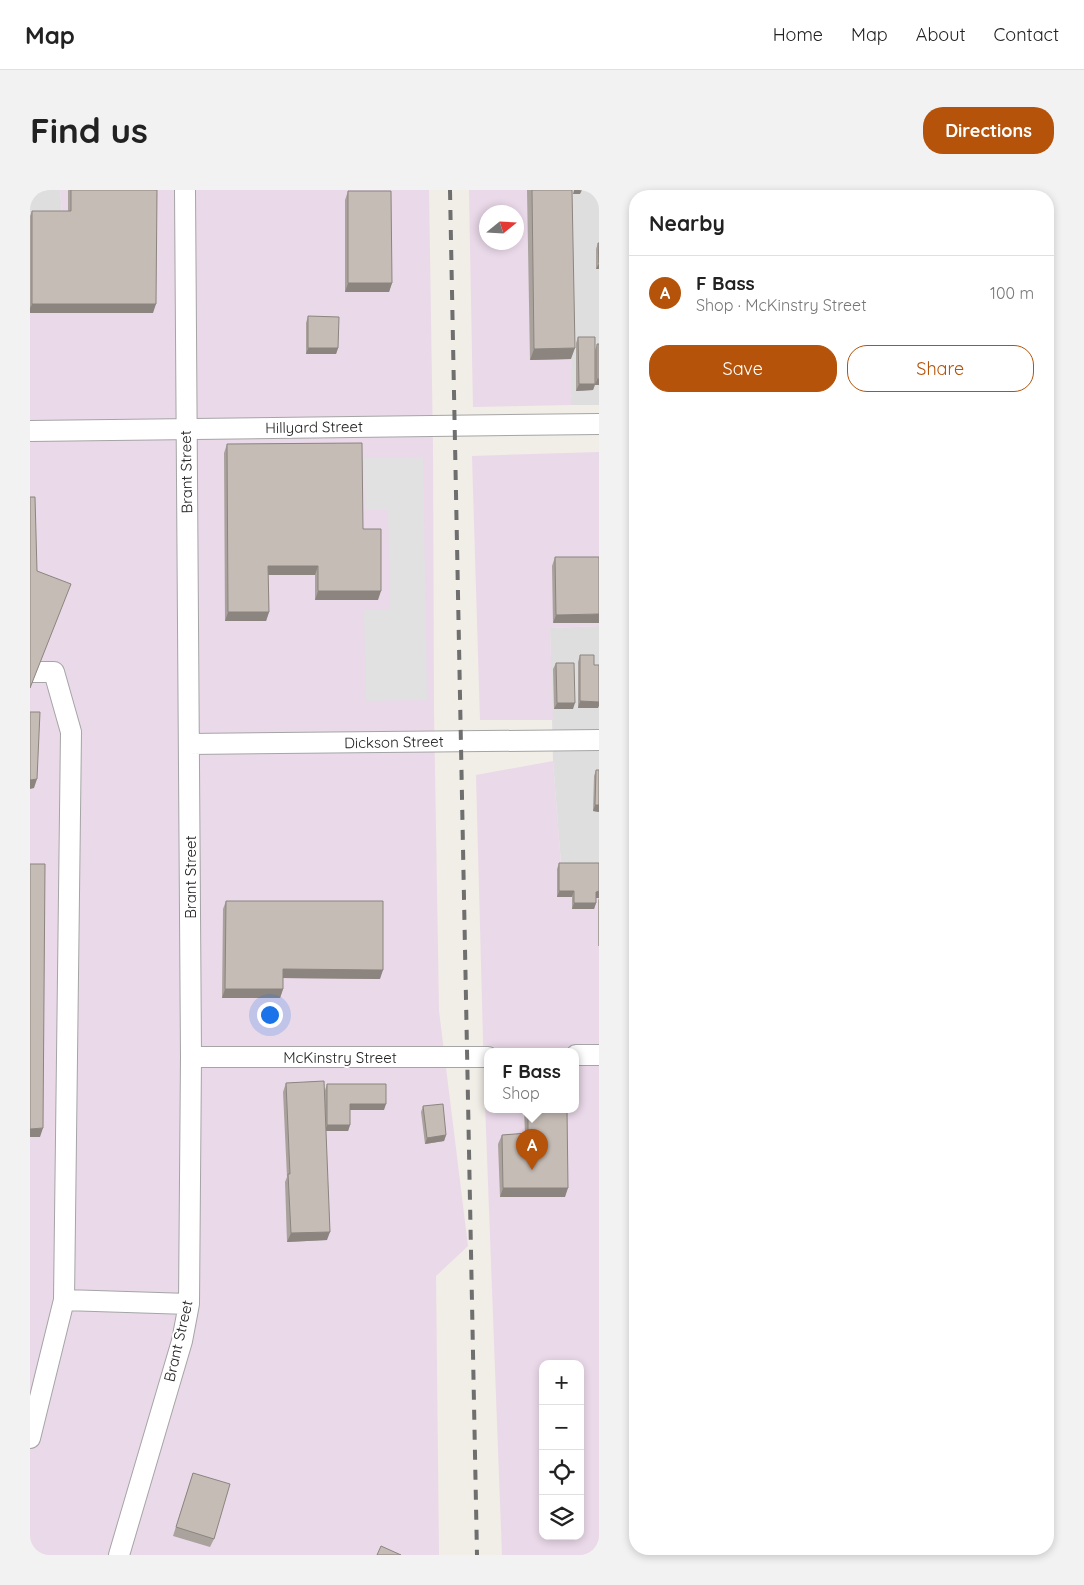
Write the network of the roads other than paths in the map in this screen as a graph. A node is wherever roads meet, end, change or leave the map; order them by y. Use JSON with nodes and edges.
{"nodes":[{"id":1,"x":185,"y":190,"type":"edge"},
{"id":2,"x":599,"y":424,"type":"edge"},
{"id":3,"x":186,"y":430,"type":"junction"},
{"id":4,"x":30,"y":431,"type":"edge"},
{"id":5,"x":30,"y":672,"type":"edge"},
{"id":6,"x":599,"y":740,"type":"edge"},
{"id":7,"x":190,"y":744,"type":"junction"},
{"id":8,"x":579,"y":1055,"type":"edge"},
{"id":9,"x":599,"y":1055,"type":"edge"},
{"id":10,"x":191,"y":1057,"type":"junction"},
{"id":11,"x":484,"y":1057,"type":"edge"},
{"id":12,"x":64,"y":1300,"type":"junction"},
{"id":13,"x":189,"y":1304,"type":"junction"},
{"id":14,"x":30,"y":1438,"type":"edge"},
{"id":15,"x":119,"y":1555,"type":"edge"}],
"edges":[{"from":1,"to":3,"type":"street","name":"Brant Street"},
{"from":2,"to":3,"type":"street","name":"Hillyard Street"},
{"from":3,"to":4,"type":"street","name":"Hillyard Street"},
{"from":3,"to":7,"type":"street","name":"Brant Street"},
{"from":5,"to":12,"type":"street"},
{"from":6,"to":7,"type":"street","name":"Dickson Street"},
{"from":7,"to":10,"type":"street","name":"Brant Street"},
{"from":8,"to":9,"type":"street"},
{"from":10,"to":11,"type":"street","name":"McKinstry Street"},
{"from":10,"to":13,"type":"street","name":"Brant Street"},
{"from":12,"to":13,"type":"street"},
{"from":12,"to":14,"type":"street"},
{"from":13,"to":15,"type":"street","name":"Brant Street"}]}
